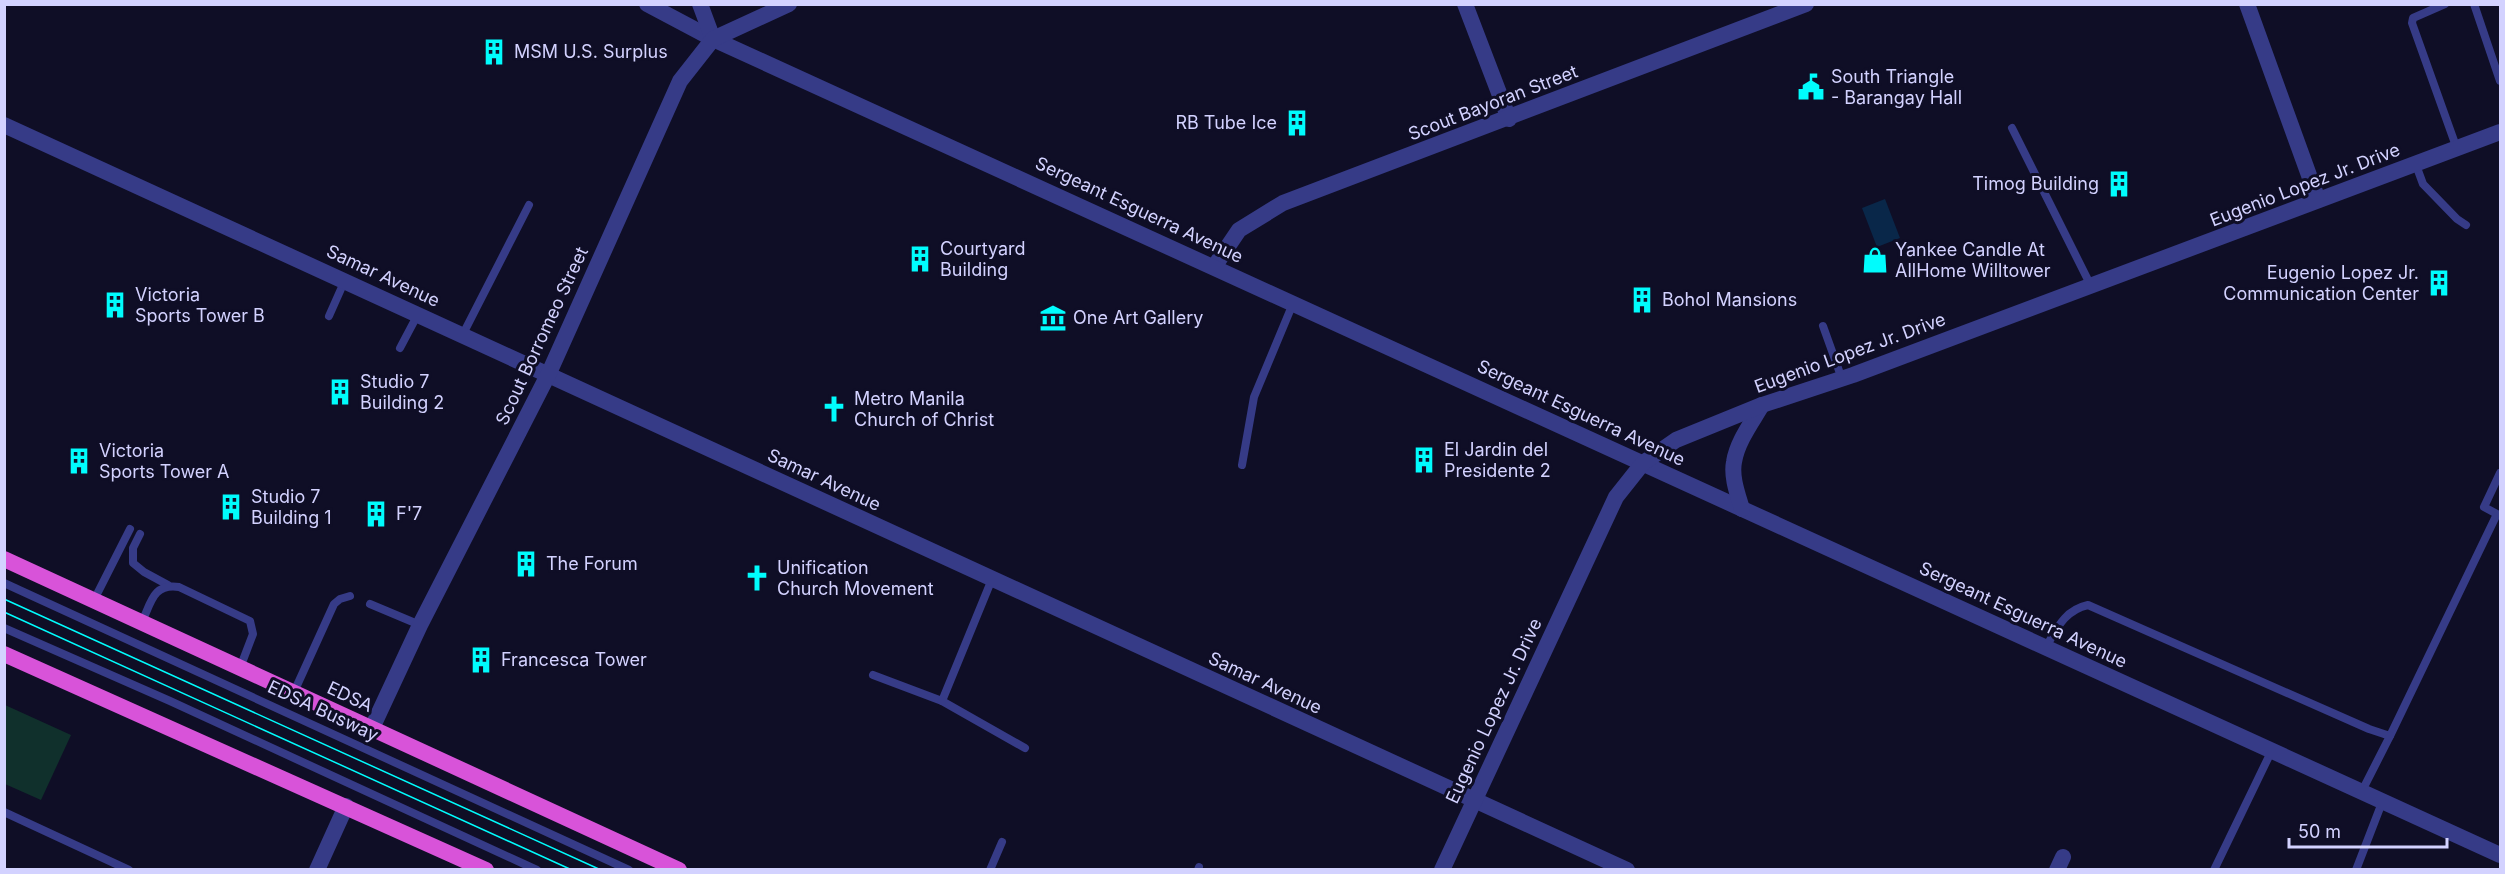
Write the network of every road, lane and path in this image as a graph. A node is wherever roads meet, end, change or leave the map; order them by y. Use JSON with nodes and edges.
{"nodes":[{"id":1,"x":646,"y":4,"type":"edge"},
{"id":2,"x":700,"y":4,"type":"edge"},
{"id":3,"x":789,"y":4,"type":"edge"},
{"id":4,"x":1465,"y":4,"type":"edge"},
{"id":5,"x":1806,"y":4,"type":"edge"},
{"id":6,"x":2247,"y":4,"type":"edge"},
{"id":7,"x":2445,"y":4,"type":"edge"},
{"id":8,"x":2474,"y":4,"type":"edge"},
{"id":9,"x":713,"y":39,"type":"junction"},
{"id":10,"x":2500,"y":81,"type":"edge"},
{"id":11,"x":1509,"y":119,"type":"junction"},
{"id":12,"x":4,"y":124,"type":"edge"},
{"id":13,"x":2012,"y":128,"type":"dead end"},
{"id":14,"x":2500,"y":132,"type":"edge"},
{"id":15,"x":2457,"y":149,"type":"junction"},
{"id":16,"x":2416,"y":165,"type":"junction"},
{"id":17,"x":2318,"y":200,"type":"junction"},
{"id":18,"x":529,"y":205,"type":"dead end"},
{"id":19,"x":2466,"y":225,"type":"dead end"},
{"id":20,"x":1214,"y":267,"type":"junction"},
{"id":21,"x":345,"y":280,"type":"junction"},
{"id":22,"x":2092,"y":287,"type":"junction"},
{"id":23,"x":1294,"y":301,"type":"junction"},
{"id":24,"x":418,"y":314,"type":"junction"},
{"id":25,"x":328,"y":316,"type":"dead end"},
{"id":26,"x":1823,"y":326,"type":"dead end"},
{"id":27,"x":463,"y":334,"type":"junction"},
{"id":28,"x":400,"y":348,"type":"dead end"},
{"id":29,"x":549,"y":373,"type":"junction"},
{"id":30,"x":1842,"y":379,"type":"junction"},
{"id":31,"x":1762,"y":405,"type":"junction"},
{"id":32,"x":1643,"y":464,"type":"junction"},
{"id":33,"x":1242,"y":465,"type":"dead end"},
{"id":34,"x":2500,"y":473,"type":"edge"},
{"id":35,"x":1742,"y":509,"type":"junction"},
{"id":36,"x":2499,"y":515,"type":"edge"},
{"id":37,"x":130,"y":529,"type":"dead end"},
{"id":38,"x":140,"y":534,"type":"dead end"},
{"id":39,"x":4,"y":559,"type":"edge"},
{"id":40,"x":992,"y":579,"type":"junction"},
{"id":41,"x":4,"y":583,"type":"edge"},
{"id":42,"x":168,"y":585,"type":"junction"},
{"id":43,"x":350,"y":596,"type":"dead end"},
{"id":44,"x":94,"y":600,"type":"junction"},
{"id":45,"x":370,"y":604,"type":"dead end"},
{"id":46,"x":142,"y":622,"type":"junction"},
{"id":47,"x":420,"y":625,"type":"junction"},
{"id":48,"x":4,"y":628,"type":"edge"},
{"id":49,"x":2046,"y":647,"type":"junction"},
{"id":50,"x":4,"y":654,"type":"edge"},
{"id":51,"x":240,"y":668,"type":"junction"},
{"id":52,"x":873,"y":675,"type":"dead end"},
{"id":53,"x":294,"y":692,"type":"junction"},
{"id":54,"x":942,"y":701,"type":"junction"},
{"id":55,"x":372,"y":728,"type":"junction"},
{"id":56,"x":2390,"y":736,"type":"junction"},
{"id":57,"x":1025,"y":748,"type":"dead end"},
{"id":58,"x":2272,"y":750,"type":"junction"},
{"id":59,"x":2362,"y":792,"type":"junction"},
{"id":60,"x":1475,"y":800,"type":"junction"},
{"id":61,"x":2383,"y":800,"type":"junction"},
{"id":62,"x":346,"y":806,"type":"junction"},
{"id":63,"x":4,"y":812,"type":"edge"},
{"id":64,"x":1002,"y":842,"type":"dead end"},
{"id":65,"x":2500,"y":855,"type":"edge"},
{"id":66,"x":110,"y":864,"type":"edge"},
{"id":67,"x":129,"y":870,"type":"edge"},
{"id":68,"x":317,"y":870,"type":"edge"},
{"id":69,"x":486,"y":870,"type":"edge"},
{"id":70,"x":537,"y":870,"type":"edge"},
{"id":71,"x":629,"y":870,"type":"edge"},
{"id":72,"x":679,"y":870,"type":"edge"},
{"id":73,"x":990,"y":870,"type":"edge"},
{"id":74,"x":1442,"y":870,"type":"edge"},
{"id":75,"x":1627,"y":870,"type":"edge"},
{"id":76,"x":2214,"y":870,"type":"edge"},
{"id":77,"x":2356,"y":870,"type":"edge"}],
"edges":[{"from":1,"to":9,"type":"street","name":"Sergeant Esguerra Avenue"},
{"from":2,"to":9,"type":"street"},
{"from":3,"to":9,"type":"street","name":"Scout Borromeo Street"},
{"from":4,"to":11,"type":"street"},
{"from":5,"to":11,"type":"street","name":"Scout Bayoran Street"},
{"from":6,"to":17,"type":"street"},
{"from":7,"to":15,"type":"lane"},
{"from":8,"to":10,"type":"lane"},
{"from":9,"to":20,"type":"street","name":"Sergeant Esguerra Avenue"},
{"from":9,"to":29,"type":"street","name":"Scout Borromeo Street"},
{"from":11,"to":20,"type":"street","name":"Scout Bayoran Street"},
{"from":12,"to":21,"type":"street","name":"Samar Avenue"},
{"from":13,"to":22,"type":"lane"},
{"from":14,"to":15,"type":"street","name":"Eugenio Lopez Jr. Drive"},
{"from":15,"to":16,"type":"street","name":"Eugenio Lopez Jr. Drive"},
{"from":16,"to":17,"type":"street","name":"Eugenio Lopez Jr. Drive"},
{"from":16,"to":19,"type":"lane"},
{"from":17,"to":22,"type":"street","name":"Eugenio Lopez Jr. Drive"},
{"from":18,"to":27,"type":"lane"},
{"from":20,"to":23,"type":"street","name":"Sergeant Esguerra Avenue"},
{"from":21,"to":24,"type":"street","name":"Samar Avenue"},
{"from":21,"to":25,"type":"lane"},
{"from":22,"to":30,"type":"street","name":"Eugenio Lopez Jr. Drive"},
{"from":23,"to":32,"type":"street","name":"Sergeant Esguerra Avenue"},
{"from":23,"to":33,"type":"lane"},
{"from":24,"to":27,"type":"street","name":"Samar Avenue"},
{"from":24,"to":28,"type":"lane"},
{"from":26,"to":30,"type":"lane"},
{"from":27,"to":29,"type":"street","name":"Samar Avenue"},
{"from":29,"to":40,"type":"street","name":"Samar Avenue"},
{"from":29,"to":47,"type":"street","name":"Scout Borromeo Street"},
{"from":30,"to":31,"type":"street","name":"Eugenio Lopez Jr. Drive"},
{"from":31,"to":32,"type":"street","name":"Eugenio Lopez Jr. Drive"},
{"from":31,"to":35,"type":"street"},
{"from":32,"to":35,"type":"street","name":"Sergeant Esguerra Avenue"},
{"from":32,"to":60,"type":"street","name":"Eugenio Lopez Jr. Drive"},
{"from":34,"to":36,"type":"lane"},
{"from":35,"to":49,"type":"street","name":"Sergeant Esguerra Avenue"},
{"from":36,"to":56,"type":"lane"},
{"from":37,"to":44,"type":"lane"},
{"from":38,"to":42,"type":"lane"},
{"from":39,"to":44,"type":"highway","name":"EDSA"},
{"from":40,"to":54,"type":"lane"},
{"from":40,"to":60,"type":"street","name":"Samar Avenue"},
{"from":41,"to":71,"type":"lane","name":"EDSA Busway"},
{"from":42,"to":46,"type":"lane"},
{"from":42,"to":51,"type":"lane"},
{"from":43,"to":53,"type":"lane"},
{"from":44,"to":46,"type":"highway","name":"EDSA"},
{"from":45,"to":47,"type":"lane"},
{"from":46,"to":51,"type":"highway","name":"EDSA"},
{"from":47,"to":55,"type":"street","name":"Scout Borromeo Street"},
{"from":48,"to":70,"type":"lane"},
{"from":49,"to":56,"type":"lane"},
{"from":49,"to":58,"type":"street","name":"Sergeant Esguerra Avenue"},
{"from":50,"to":62,"type":"highway"},
{"from":51,"to":53,"type":"highway","name":"EDSA"},
{"from":52,"to":54,"type":"lane"},
{"from":53,"to":55,"type":"highway","name":"EDSA"},
{"from":54,"to":57,"type":"lane"},
{"from":55,"to":72,"type":"highway","name":"EDSA"},
{"from":56,"to":59,"type":"lane"},
{"from":58,"to":59,"type":"street","name":"Sergeant Esguerra Avenue"},
{"from":58,"to":76,"type":"lane"},
{"from":59,"to":61,"type":"street","name":"Sergeant Esguerra Avenue"},
{"from":60,"to":74,"type":"street","name":"Eugenio Lopez Jr. Drive"},
{"from":60,"to":75,"type":"street","name":"Samar Avenue"},
{"from":61,"to":65,"type":"street","name":"Sergeant Esguerra Avenue"},
{"from":61,"to":77,"type":"lane"},
{"from":62,"to":68,"type":"street"},
{"from":62,"to":69,"type":"highway"},
{"from":63,"to":66,"type":"lane"},
{"from":64,"to":73,"type":"lane"},
{"from":66,"to":67,"type":"lane"}]}
